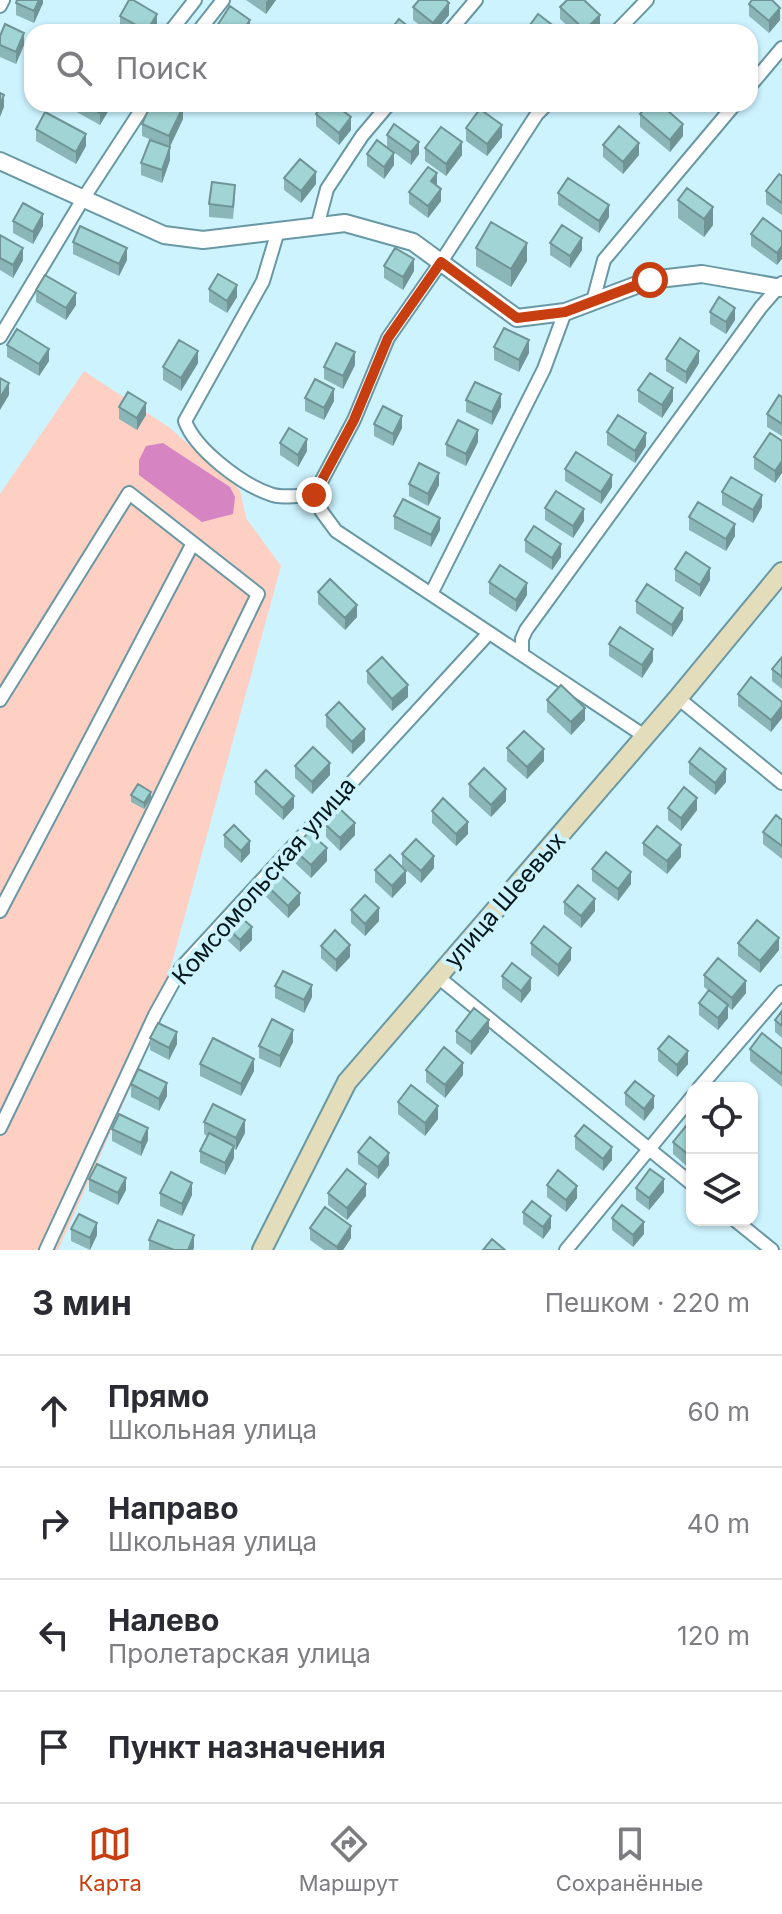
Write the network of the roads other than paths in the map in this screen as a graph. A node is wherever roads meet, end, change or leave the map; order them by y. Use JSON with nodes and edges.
{"nodes":[{"id":1,"x":3,"y":0,"type":"edge"},
{"id":2,"x":195,"y":0,"type":"edge"},
{"id":3,"x":223,"y":0,"type":"edge"},
{"id":4,"x":476,"y":0,"type":"edge"},
{"id":5,"x":647,"y":0,"type":"edge"},
{"id":6,"x":0,"y":6,"type":"edge"},
{"id":7,"x":176,"y":24,"type":"edge"},
{"id":8,"x":204,"y":24,"type":"edge"},
{"id":9,"x":456,"y":24,"type":"edge"},
{"id":10,"x":624,"y":24,"type":"edge"},
{"id":11,"x":782,"y":48,"type":"edge"},
{"id":12,"x":758,"y":76,"type":"edge"},
{"id":13,"x":140,"y":112,"type":"edge"},
{"id":14,"x":382,"y":112,"type":"edge"},
{"id":15,"x":539,"y":112,"type":"edge"},
{"id":16,"x":728,"y":112,"type":"edge"},
{"id":17,"x":0,"y":161,"type":"edge"},
{"id":18,"x":83,"y":199,"type":"junction"},
{"id":19,"x":317,"y":227,"type":"junction"},
{"id":20,"x":278,"y":231,"type":"junction"},
{"id":21,"x":441,"y":262,"type":"junction"},
{"id":22,"x":781,"y":286,"type":"edge"},
{"id":23,"x":593,"y":301,"type":"junction"},
{"id":24,"x":565,"y":312,"type":"junction"},
{"id":25,"x":0,"y":337,"type":"edge"},
{"id":26,"x":314,"y":495,"type":"junction"},
{"id":27,"x":193,"y":543,"type":"junction"},
{"id":28,"x":782,"y":572,"type":"edge"},
{"id":29,"x":431,"y":594,"type":"junction"},
{"id":30,"x":489,"y":633,"type":"junction"},
{"id":31,"x":522,"y":654,"type":"junction"},
{"id":32,"x":678,"y":698,"type":"junction"},
{"id":33,"x":0,"y":700,"type":"edge"},
{"id":34,"x":646,"y":737,"type":"junction"},
{"id":35,"x":782,"y":783,"type":"edge"},
{"id":36,"x":0,"y":911,"type":"edge"},
{"id":37,"x":438,"y":977,"type":"junction"},
{"id":38,"x":782,"y":992,"type":"edge"},
{"id":39,"x":704,"y":1082,"type":"edge"},
{"id":40,"x":686,"y":1104,"type":"edge"},
{"id":41,"x":0,"y":1128,"type":"edge"},
{"id":42,"x":648,"y":1148,"type":"junction"},
{"id":43,"x":686,"y":1179,"type":"edge"},
{"id":44,"x":742,"y":1226,"type":"edge"},
{"id":45,"x":46,"y":1250,"type":"edge"},
{"id":46,"x":262,"y":1250,"type":"edge"},
{"id":47,"x":566,"y":1250,"type":"edge"},
{"id":48,"x":772,"y":1250,"type":"edge"}],
"edges":[{"from":1,"to":6,"type":"street"},
{"from":2,"to":7,"type":"street"},
{"from":3,"to":8,"type":"street"},
{"from":4,"to":9,"type":"street"},
{"from":5,"to":10,"type":"street"},
{"from":11,"to":12,"type":"street"},
{"from":13,"to":18,"type":"street"},
{"from":14,"to":19,"type":"street"},
{"from":15,"to":21,"type":"street"},
{"from":16,"to":23,"type":"street"},
{"from":17,"to":18,"type":"street"},
{"from":18,"to":20,"type":"street"},
{"from":18,"to":25,"type":"street"},
{"from":19,"to":20,"type":"street"},
{"from":19,"to":21,"type":"street"},
{"from":20,"to":26,"type":"street"},
{"from":21,"to":24,"type":"street"},
{"from":21,"to":26,"type":"street"},
{"from":22,"to":23,"type":"street"},
{"from":22,"to":31,"type":"street"},
{"from":23,"to":24,"type":"street"},
{"from":24,"to":29,"type":"street"},
{"from":26,"to":29,"type":"street"},
{"from":27,"to":33,"type":"street"},
{"from":27,"to":36,"type":"street"},
{"from":27,"to":41,"type":"street"},
{"from":28,"to":32,"type":"main road","name":"улица Шеевых"},
{"from":29,"to":30,"type":"street"},
{"from":30,"to":31,"type":"street"},
{"from":30,"to":45,"type":"street","name":"Комсомольская улица"},
{"from":31,"to":34,"type":"street"},
{"from":32,"to":34,"type":"main road","name":"улица Шеевых"},
{"from":32,"to":35,"type":"street"},
{"from":34,"to":37,"type":"main road","name":"улица Шеевых"},
{"from":37,"to":42,"type":"street"},
{"from":37,"to":46,"type":"main road","name":"улица Шеевых"},
{"from":38,"to":39,"type":"street"},
{"from":40,"to":42,"type":"street"},
{"from":42,"to":43,"type":"street"},
{"from":42,"to":47,"type":"street"},
{"from":44,"to":48,"type":"street"}]}
